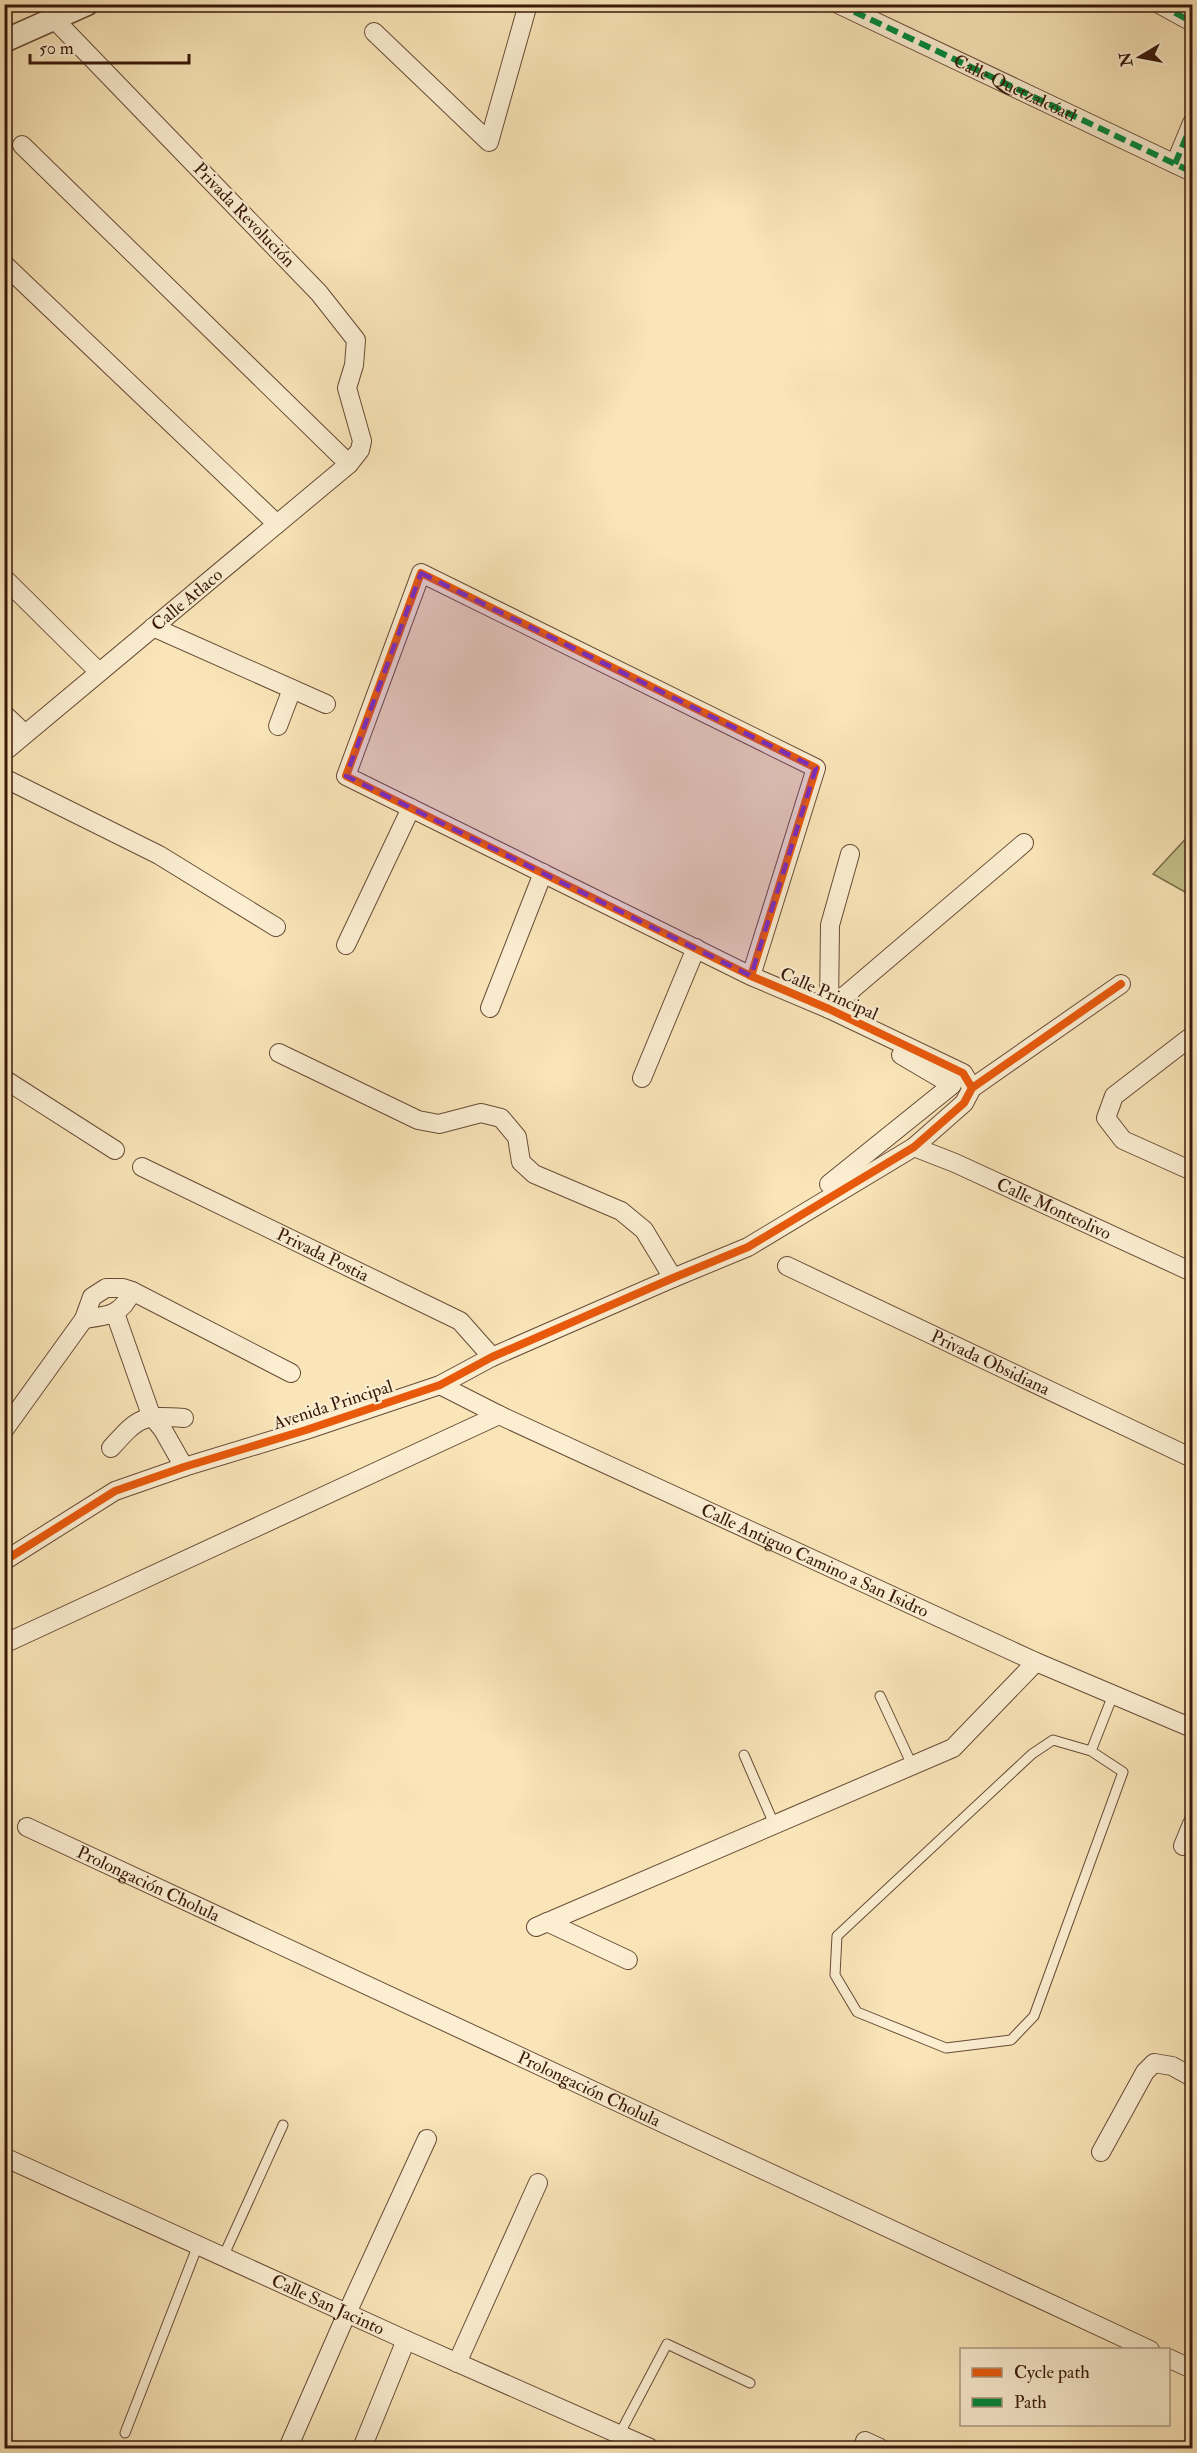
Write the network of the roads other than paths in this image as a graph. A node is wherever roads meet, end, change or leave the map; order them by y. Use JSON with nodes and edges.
{"nodes":[{"id":1,"x":87,"y":4,"type":"edge"},
{"id":2,"x":528,"y":4,"type":"edge"},
{"id":3,"x":838,"y":4,"type":"edge"},
{"id":4,"x":1159,"y":4,"type":"edge"},
{"id":5,"x":54,"y":19,"type":"junction"},
{"id":6,"x":1192,"y":22,"type":"edge"},
{"id":7,"x":374,"y":32,"type":"dead end"},
{"id":8,"x":4,"y":41,"type":"edge"},
{"id":9,"x":1192,"y":123,"type":"edge"},
{"id":10,"x":21,"y":145,"type":"dead end"},
{"id":11,"x":1175,"y":164,"type":"junction"},
{"id":12,"x":1192,"y":172,"type":"edge"},
{"id":13,"x":4,"y":264,"type":"edge"},
{"id":14,"x":362,"y":441,"type":"joint"},
{"id":15,"x":349,"y":464,"type":"junction"},
{"id":16,"x":277,"y":524,"type":"junction"},
{"id":17,"x":4,"y":578,"type":"edge"},
{"id":18,"x":153,"y":627,"type":"junction"},
{"id":19,"x":99,"y":672,"type":"junction"},
{"id":20,"x":292,"y":689,"type":"junction"},
{"id":21,"x":326,"y":705,"type":"dead end"},
{"id":22,"x":4,"y":714,"type":"edge"},
{"id":23,"x":278,"y":726,"type":"dead end"},
{"id":24,"x":25,"y":734,"type":"junction"},
{"id":25,"x":4,"y":752,"type":"edge"},
{"id":26,"x":4,"y":778,"type":"edge"},
{"id":27,"x":411,"y":808,"type":"junction"},
{"id":28,"x":1024,"y":843,"type":"dead end"},
{"id":29,"x":850,"y":854,"type":"dead end"},
{"id":30,"x":543,"y":873,"type":"junction"},
{"id":31,"x":276,"y":927,"type":"dead end"},
{"id":32,"x":346,"y":945,"type":"dead end"},
{"id":33,"x":694,"y":952,"type":"junction"},
{"id":34,"x":752,"y":976,"type":"junction"},
{"id":35,"x":1121,"y":984,"type":"dead end"},
{"id":36,"x":852,"y":990,"type":"dead end"},
{"id":37,"x":490,"y":1008,"type":"dead end"},
{"id":38,"x":829,"y":1009,"type":"junction"},
{"id":39,"x":1192,"y":1036,"type":"edge"},
{"id":40,"x":279,"y":1053,"type":"dead end"},
{"id":41,"x":642,"y":1078,"type":"dead end"},
{"id":42,"x":4,"y":1079,"type":"edge"},
{"id":43,"x":972,"y":1088,"type":"junction"},
{"id":44,"x":914,"y":1147,"type":"junction"},
{"id":45,"x":114,"y":1150,"type":"dead end"},
{"id":46,"x":142,"y":1167,"type":"dead end"},
{"id":47,"x":1192,"y":1171,"type":"edge"},
{"id":48,"x":829,"y":1184,"type":"dead end"},
{"id":49,"x":787,"y":1266,"type":"dead end"},
{"id":50,"x":1192,"y":1272,"type":"edge"},
{"id":51,"x":673,"y":1278,"type":"junction"},
{"id":52,"x":132,"y":1291,"type":"junction"},
{"id":53,"x":115,"y":1313,"type":"junction"},
{"id":54,"x":84,"y":1319,"type":"junction"},
{"id":55,"x":492,"y":1358,"type":"junction"},
{"id":56,"x":291,"y":1373,"type":"dead end"},
{"id":57,"x":440,"y":1384,"type":"junction"},
{"id":58,"x":151,"y":1415,"type":"junction"},
{"id":59,"x":499,"y":1415,"type":"junction"},
{"id":60,"x":183,"y":1418,"type":"dead end"},
{"id":61,"x":4,"y":1430,"type":"edge"},
{"id":62,"x":111,"y":1448,"type":"dead end"},
{"id":63,"x":1192,"y":1458,"type":"edge"},
{"id":64,"x":184,"y":1467,"type":"junction"},
{"id":65,"x":4,"y":1561,"type":"edge"},
{"id":66,"x":8,"y":1642,"type":"dead end"},
{"id":67,"x":1036,"y":1662,"type":"junction"},
{"id":68,"x":1113,"y":1695,"type":"junction"},
{"id":69,"x":880,"y":1696,"type":"dead end"},
{"id":70,"x":1192,"y":1728,"type":"edge"},
{"id":71,"x":1091,"y":1750,"type":"junction"},
{"id":72,"x":744,"y":1755,"type":"dead end"},
{"id":73,"x":912,"y":1765,"type":"junction"},
{"id":74,"x":774,"y":1824,"type":"junction"},
{"id":75,"x":1192,"y":1824,"type":"edge"},
{"id":76,"x":27,"y":1827,"type":"dead end"},
{"id":77,"x":1183,"y":1846,"type":"dead end"},
{"id":78,"x":628,"y":1960,"type":"dead end"},
{"id":79,"x":1192,"y":2077,"type":"edge"},
{"id":80,"x":284,"y":2125,"type":"dead end"},
{"id":81,"x":427,"y":2139,"type":"dead end"},
{"id":82,"x":1101,"y":2152,"type":"dead end"},
{"id":83,"x":4,"y":2157,"type":"edge"},
{"id":84,"x":538,"y":2183,"type":"dead end"},
{"id":85,"x":198,"y":2245,"type":"junction"},
{"id":86,"x":224,"y":2257,"type":"junction"},
{"id":87,"x":347,"y":2313,"type":"junction"},
{"id":88,"x":406,"y":2340,"type":"junction"},
{"id":89,"x":1148,"y":2348,"type":"edge"},
{"id":90,"x":1170,"y":2359,"type":"edge"},
{"id":91,"x":457,"y":2363,"type":"junction"},
{"id":92,"x":1192,"y":2369,"type":"edge"},
{"id":93,"x":750,"y":2383,"type":"dead end"},
{"id":94,"x":125,"y":2433,"type":"dead end"},
{"id":95,"x":627,"y":2441,"type":"edge"},
{"id":96,"x":288,"y":2448,"type":"edge"},
{"id":97,"x":362,"y":2448,"type":"edge"},
{"id":98,"x":650,"y":2448,"type":"edge"}],
"edges":[{"from":1,"to":5,"type":"street"},
{"from":2,"to":7,"type":"street"},
{"from":3,"to":11,"type":"street","name":"Calle Quetzalcóatl"},
{"from":4,"to":6,"type":"street"},
{"from":5,"to":8,"type":"street"},
{"from":5,"to":14,"type":"street","name":"Privada Revolución"},
{"from":9,"to":11,"type":"street"},
{"from":10,"to":15,"type":"street"},
{"from":11,"to":12,"type":"street","name":"Calle Quetzalcóatl"},
{"from":13,"to":16,"type":"street"},
{"from":14,"to":15,"type":"street","name":"Calle Atlaco"},
{"from":15,"to":16,"type":"street","name":"Calle Atlaco"},
{"from":16,"to":18,"type":"street","name":"Calle Atlaco"},
{"from":17,"to":19,"type":"street"},
{"from":18,"to":19,"type":"street","name":"Calle Atlaco"},
{"from":18,"to":20,"type":"street"},
{"from":19,"to":24,"type":"street","name":"Calle Atlaco"},
{"from":20,"to":21,"type":"street"},
{"from":20,"to":23,"type":"street"},
{"from":22,"to":24,"type":"street"},
{"from":24,"to":25,"type":"street","name":"Calle Atlaco"},
{"from":26,"to":31,"type":"street"},
{"from":27,"to":30,"type":"street","name":"Calle Principal"},
{"from":27,"to":32,"type":"street"},
{"from":27,"to":34,"type":"street","name":"Calle Principal"},
{"from":28,"to":38,"type":"street"},
{"from":29,"to":38,"type":"street"},
{"from":30,"to":33,"type":"street","name":"Calle Principal"},
{"from":30,"to":37,"type":"street"},
{"from":33,"to":34,"type":"street","name":"Calle Principal"},
{"from":33,"to":41,"type":"street"},
{"from":33,"to":48,"type":"street"},
{"from":34,"to":38,"type":"street","name":"Calle Principal"},
{"from":35,"to":43,"type":"street"},
{"from":36,"to":38,"type":"street"},
{"from":38,"to":43,"type":"street","name":"Calle Principal"},
{"from":39,"to":47,"type":"street"},
{"from":40,"to":51,"type":"street"},
{"from":42,"to":45,"type":"street"},
{"from":43,"to":44,"type":"street"},
{"from":44,"to":50,"type":"street","name":"Calle Monteolivo"},
{"from":44,"to":51,"type":"street"},
{"from":46,"to":55,"type":"street","name":"Privada Postia"},
{"from":49,"to":63,"type":"street","name":"Privada Obsidiana"},
{"from":51,"to":55,"type":"street","name":"Avenida Principal"},
{"from":52,"to":53,"type":"street"},
{"from":52,"to":54,"type":"street"},
{"from":52,"to":56,"type":"street"},
{"from":53,"to":54,"type":"street"},
{"from":53,"to":58,"type":"street"},
{"from":54,"to":61,"type":"street"},
{"from":55,"to":57,"type":"street","name":"Avenida Principal"},
{"from":57,"to":59,"type":"street","name":"Calle Antiguo Camino a San Isidro"},
{"from":57,"to":64,"type":"street","name":"Avenida Principal"},
{"from":58,"to":60,"type":"street"},
{"from":58,"to":62,"type":"street"},
{"from":58,"to":64,"type":"street"},
{"from":59,"to":66,"type":"street"},
{"from":59,"to":67,"type":"street","name":"Calle Antiguo Camino a San Isidro"},
{"from":64,"to":65,"type":"street","name":"Avenida Principal"},
{"from":67,"to":68,"type":"street","name":"Calle Antiguo Camino a San Isidro"},
{"from":67,"to":73,"type":"street"},
{"from":68,"to":70,"type":"street","name":"Calle Antiguo Camino a San Isidro"},
{"from":68,"to":71,"type":"lane"},
{"from":69,"to":73,"type":"lane"},
{"from":71,"to":71,"type":"lane"},
{"from":72,"to":74,"type":"lane"},
{"from":73,"to":74,"type":"street"},
{"from":74,"to":78,"type":"street"},
{"from":75,"to":77,"type":"street"},
{"from":76,"to":89,"type":"street","name":"Prolongación Cholula"},
{"from":79,"to":82,"type":"street"},
{"from":80,"to":86,"type":"lane"},
{"from":81,"to":87,"type":"street"},
{"from":83,"to":85,"type":"street","name":"Calle San Jacinto"},
{"from":84,"to":91,"type":"street"},
{"from":85,"to":86,"type":"street","name":"Calle San Jacinto"},
{"from":85,"to":94,"type":"lane"},
{"from":86,"to":87,"type":"street","name":"Calle San Jacinto"},
{"from":87,"to":88,"type":"street","name":"Calle San Jacinto"},
{"from":87,"to":96,"type":"street"},
{"from":88,"to":91,"type":"street","name":"Calle San Jacinto"},
{"from":88,"to":97,"type":"street"},
{"from":90,"to":92,"type":"street"},
{"from":91,"to":95,"type":"street","name":"Calle San Jacinto"},
{"from":93,"to":95,"type":"lane"},
{"from":95,"to":98,"type":"street","name":"Calle San Jacinto"}]}
